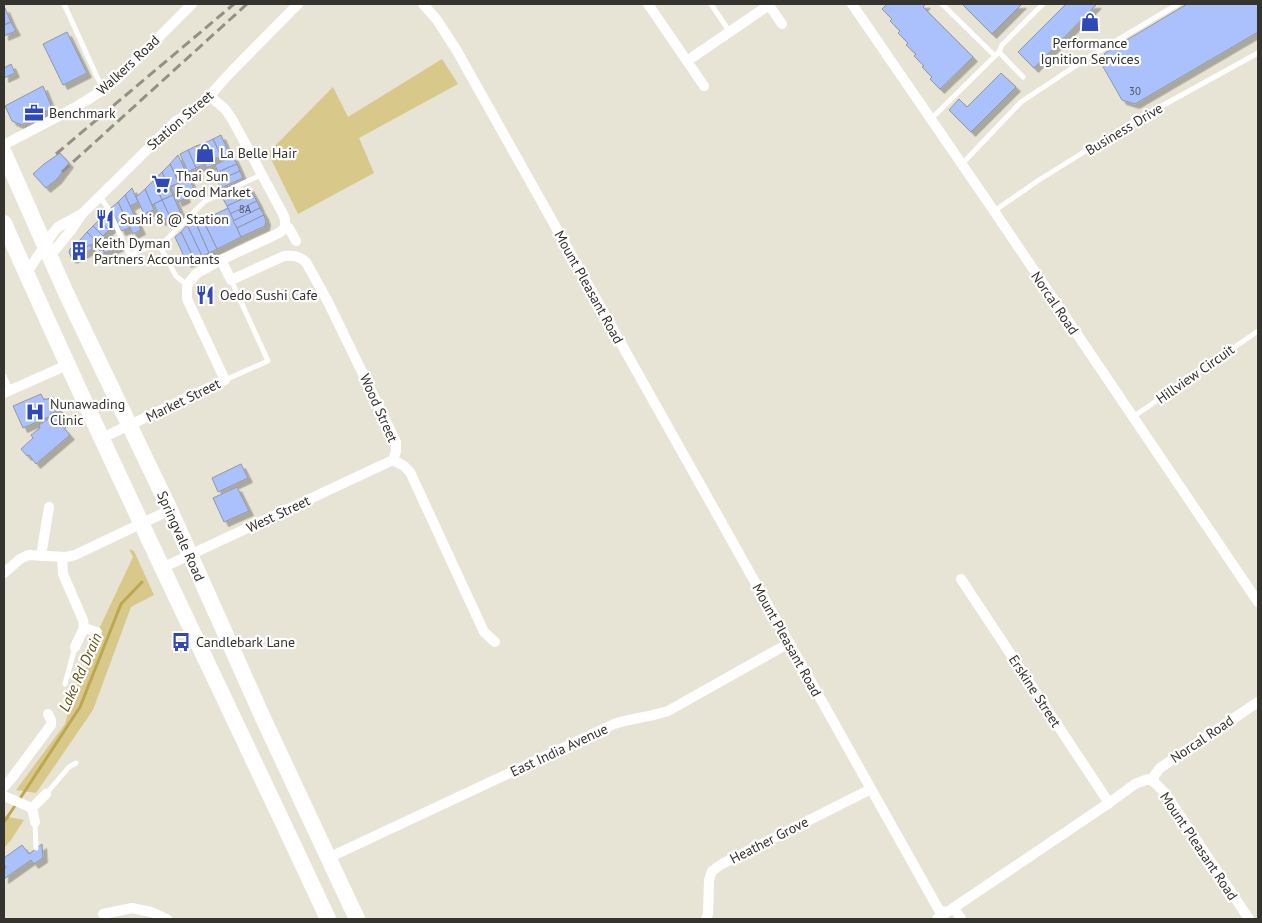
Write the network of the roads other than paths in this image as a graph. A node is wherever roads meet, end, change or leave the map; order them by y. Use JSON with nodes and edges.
{"nodes":[{"id":1,"x":64,"y":4,"type":"edge"},
{"id":2,"x":192,"y":4,"type":"edge"},
{"id":3,"x":298,"y":4,"type":"edge"},
{"id":4,"x":423,"y":4,"type":"edge"},
{"id":5,"x":648,"y":4,"type":"edge"},
{"id":6,"x":711,"y":4,"type":"edge"},
{"id":7,"x":768,"y":4,"type":"edge"},
{"id":8,"x":852,"y":4,"type":"edge"},
{"id":9,"x":942,"y":4,"type":"edge"},
{"id":10,"x":1043,"y":4,"type":"edge"},
{"id":11,"x":1178,"y":4,"type":"edge"},
{"id":12,"x":782,"y":24,"type":"dead end"},
{"id":13,"x":729,"y":31,"type":"junction"},
{"id":14,"x":1258,"y":53,"type":"edge"},
{"id":15,"x":997,"y":54,"type":"junction"},
{"id":16,"x":687,"y":61,"type":"junction"},
{"id":17,"x":1024,"y":77,"type":"dead end"},
{"id":18,"x":704,"y":86,"type":"dead end"},
{"id":19,"x":105,"y":89,"type":"junction"},
{"id":20,"x":210,"y":96,"type":"junction"},
{"id":21,"x":932,"y":119,"type":"junction"},
{"id":22,"x":4,"y":145,"type":"edge"},
{"id":23,"x":4,"y":153,"type":"edge"},
{"id":24,"x":962,"y":164,"type":"junction"},
{"id":25,"x":261,"y":174,"type":"junction"},
{"id":26,"x":100,"y":196,"type":"junction"},
{"id":27,"x":994,"y":211,"type":"junction"},
{"id":28,"x":4,"y":223,"type":"edge"},
{"id":29,"x":285,"y":224,"type":"junction"},
{"id":30,"x":296,"y":241,"type":"dead end"},
{"id":31,"x":160,"y":246,"type":"junction"},
{"id":32,"x":48,"y":250,"type":"junction"},
{"id":33,"x":221,"y":260,"type":"junction"},
{"id":34,"x":26,"y":274,"type":"junction"},
{"id":35,"x":231,"y":280,"type":"junction"},
{"id":36,"x":187,"y":285,"type":"junction"},
{"id":37,"x":1258,"y":331,"type":"edge"},
{"id":38,"x":67,"y":365,"type":"junction"},
{"id":39,"x":4,"y":376,"type":"edge"},
{"id":40,"x":225,"y":380,"type":"junction"},
{"id":41,"x":7,"y":392,"type":"edge"},
{"id":42,"x":1133,"y":418,"type":"junction"},
{"id":43,"x":130,"y":425,"type":"junction"},
{"id":44,"x":102,"y":438,"type":"junction"},
{"id":45,"x":393,"y":460,"type":"junction"},
{"id":46,"x":49,"y":507,"type":"dead end"},
{"id":47,"x":170,"y":510,"type":"junction"},
{"id":48,"x":141,"y":524,"type":"junction"},
{"id":49,"x":42,"y":556,"type":"junction"},
{"id":50,"x":190,"y":556,"type":"junction"},
{"id":51,"x":62,"y":557,"type":"junction"},
{"id":52,"x":162,"y":568,"type":"junction"},
{"id":53,"x":4,"y":573,"type":"edge"},
{"id":54,"x":961,"y":579,"type":"dead end"},
{"id":55,"x":1258,"y":602,"type":"edge"},
{"id":56,"x":84,"y":628,"type":"junction"},
{"id":57,"x":98,"y":632,"type":"dead end"},
{"id":58,"x":495,"y":642,"type":"dead end"},
{"id":59,"x":789,"y":643,"type":"junction"},
{"id":60,"x":75,"y":647,"type":"joint"},
{"id":61,"x":64,"y":684,"type":"dead end"},
{"id":62,"x":1258,"y":702,"type":"edge"},
{"id":63,"x":48,"y":714,"type":"dead end"},
{"id":64,"x":76,"y":763,"type":"dead end"},
{"id":65,"x":1154,"y":782,"type":"junction"},
{"id":66,"x":4,"y":787,"type":"edge"},
{"id":67,"x":871,"y":789,"type":"junction"},
{"id":68,"x":46,"y":794,"type":"joint"},
{"id":69,"x":4,"y":796,"type":"edge"},
{"id":70,"x":1109,"y":803,"type":"junction"},
{"id":71,"x":23,"y":804,"type":"junction"},
{"id":72,"x":35,"y":822,"type":"joint"},
{"id":73,"x":36,"y":848,"type":"dead end"},
{"id":74,"x":328,"y":858,"type":"junction"},
{"id":75,"x":950,"y":910,"type":"junction"},
{"id":76,"x":103,"y":914,"type":"dead end"},
{"id":77,"x":167,"y":919,"type":"edge"},
{"id":78,"x":328,"y":919,"type":"edge"},
{"id":79,"x":357,"y":919,"type":"edge"},
{"id":80,"x":706,"y":919,"type":"edge"},
{"id":81,"x":937,"y":919,"type":"edge"},
{"id":82,"x":961,"y":919,"type":"edge"},
{"id":83,"x":1248,"y":919,"type":"edge"}],
"edges":[{"from":1,"to":19,"type":"lane"},
{"from":2,"to":19,"type":"street","name":"Walkers Road"},
{"from":3,"to":20,"type":"street","name":"Station Street"},
{"from":4,"to":59,"type":"street","name":"Mount Pleasant Road"},
{"from":5,"to":16,"type":"street"},
{"from":6,"to":13,"type":"lane"},
{"from":7,"to":12,"type":"street"},
{"from":7,"to":13,"type":"street"},
{"from":8,"to":21,"type":"street","name":"Norcal Road"},
{"from":9,"to":15,"type":"lane"},
{"from":10,"to":15,"type":"lane"},
{"from":11,"to":24,"type":"lane"},
{"from":13,"to":16,"type":"street"},
{"from":14,"to":27,"type":"lane","name":"Business Drive"},
{"from":15,"to":17,"type":"lane"},
{"from":15,"to":21,"type":"lane"},
{"from":16,"to":18,"type":"street"},
{"from":19,"to":22,"type":"street","name":"Walkers Road"},
{"from":20,"to":25,"type":"street"},
{"from":20,"to":26,"type":"street","name":"Station Street"},
{"from":21,"to":24,"type":"street","name":"Norcal Road"},
{"from":23,"to":32,"type":"highway","name":"Springvale Road"},
{"from":24,"to":27,"type":"street","name":"Norcal Road"},
{"from":25,"to":29,"type":"street"},
{"from":25,"to":31,"type":"lane"},
{"from":26,"to":31,"type":"lane"},
{"from":26,"to":32,"type":"street","name":"Station Street"},
{"from":27,"to":42,"type":"street","name":"Norcal Road"},
{"from":28,"to":34,"type":"highway"},
{"from":29,"to":30,"type":"street"},
{"from":29,"to":33,"type":"street"},
{"from":31,"to":36,"type":"lane","name":"Market Street"},
{"from":32,"to":34,"type":"street","name":"Station Street"},
{"from":32,"to":43,"type":"highway","name":"Springvale Road"},
{"from":33,"to":35,"type":"street"},
{"from":33,"to":36,"type":"street"},
{"from":34,"to":38,"type":"highway"},
{"from":35,"to":40,"type":"lane"},
{"from":35,"to":45,"type":"street","name":"Wood Street"},
{"from":36,"to":40,"type":"street","name":"Market Street"},
{"from":37,"to":42,"type":"lane","name":"Hillview Circuit"},
{"from":38,"to":41,"type":"street"},
{"from":38,"to":44,"type":"highway"},
{"from":39,"to":41,"type":"lane"},
{"from":40,"to":43,"type":"street","name":"Market Street"},
{"from":42,"to":55,"type":"street","name":"Norcal Road"},
{"from":43,"to":44,"type":"street","name":"Market Street"},
{"from":43,"to":47,"type":"highway","name":"Springvale Road"},
{"from":44,"to":48,"type":"highway"},
{"from":45,"to":50,"type":"street","name":"West Street"},
{"from":45,"to":58,"type":"street","name":"Wood Street"},
{"from":46,"to":49,"type":"street"},
{"from":47,"to":48,"type":"street"},
{"from":47,"to":50,"type":"highway","name":"Springvale Road"},
{"from":48,"to":51,"type":"street"},
{"from":48,"to":52,"type":"highway"},
{"from":49,"to":51,"type":"street"},
{"from":49,"to":53,"type":"street"},
{"from":50,"to":52,"type":"street","name":"West Street"},
{"from":50,"to":74,"type":"highway","name":"Springvale Road"},
{"from":51,"to":56,"type":"street"},
{"from":52,"to":78,"type":"highway"},
{"from":54,"to":70,"type":"street","name":"Erskine Street"},
{"from":56,"to":57,"type":"street"},
{"from":56,"to":60,"type":"street"},
{"from":59,"to":67,"type":"street","name":"Mount Pleasant Road"},
{"from":59,"to":74,"type":"street","name":"East India Avenue"},
{"from":60,"to":61,"type":"lane"},
{"from":62,"to":65,"type":"street","name":"Norcal Road"},
{"from":63,"to":66,"type":"street"},
{"from":64,"to":68,"type":"lane"},
{"from":65,"to":70,"type":"street","name":"Mount Pleasant Road"},
{"from":65,"to":83,"type":"street","name":"Mount Pleasant Road"},
{"from":67,"to":75,"type":"street","name":"Mount Pleasant Road"},
{"from":67,"to":80,"type":"street","name":"Heather Grove"},
{"from":68,"to":71,"type":"street"},
{"from":69,"to":71,"type":"street"},
{"from":70,"to":75,"type":"street","name":"Mount Pleasant Road"},
{"from":71,"to":72,"type":"street"},
{"from":72,"to":73,"type":"lane"},
{"from":74,"to":79,"type":"highway","name":"Springvale Road"},
{"from":75,"to":81,"type":"street"},
{"from":75,"to":82,"type":"street"},
{"from":76,"to":77,"type":"street"}]}
